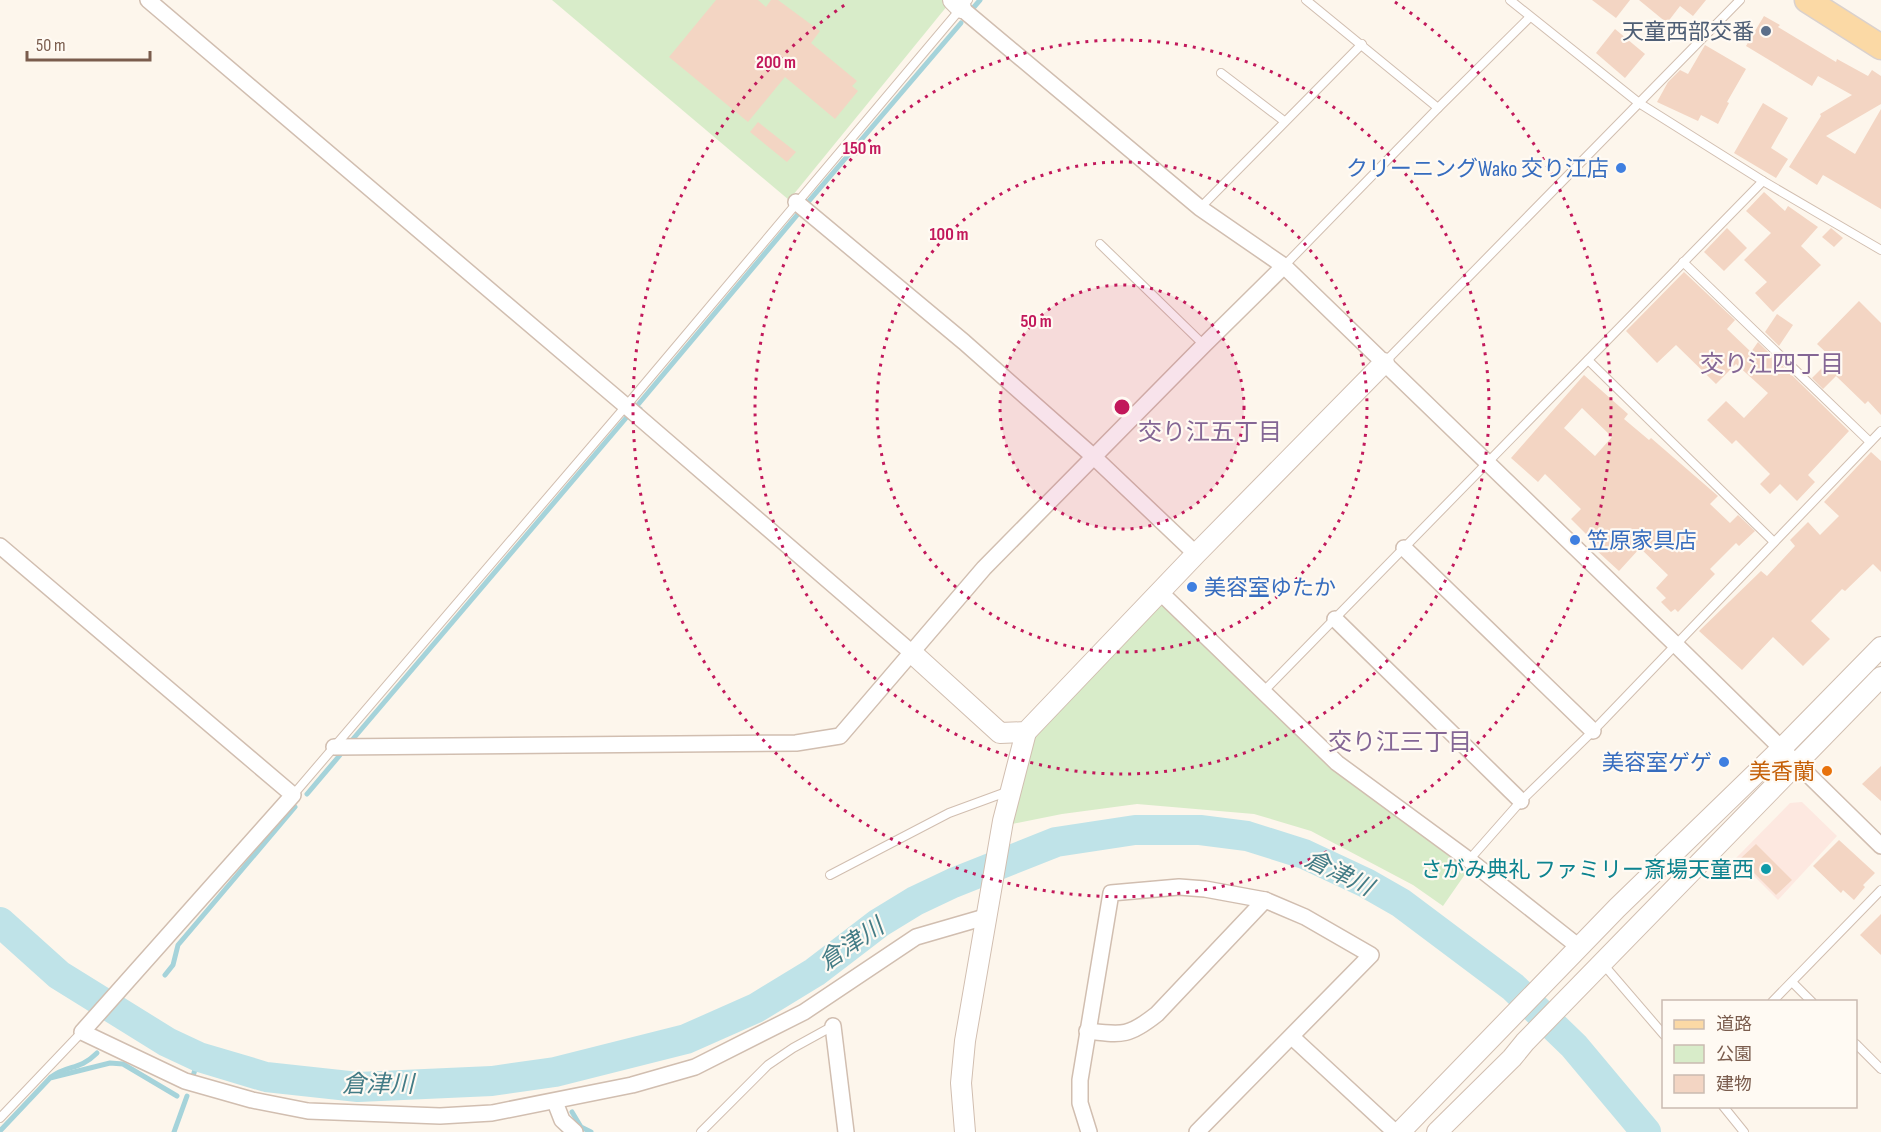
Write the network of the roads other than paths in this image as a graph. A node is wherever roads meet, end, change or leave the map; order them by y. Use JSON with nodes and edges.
{"nodes":[{"id":1,"x":148,"y":0,"type":"edge"},
{"id":2,"x":1306,"y":0,"type":"edge"},
{"id":3,"x":1510,"y":0,"type":"edge"},
{"id":4,"x":1740,"y":0,"type":"edge"},
{"id":5,"x":1807,"y":0,"type":"edge"},
{"id":6,"x":961,"y":3,"type":"edge"},
{"id":7,"x":1530,"y":17,"type":"junction"},
{"id":8,"x":1362,"y":44,"type":"junction"},
{"id":9,"x":1881,"y":47,"type":"edge"},
{"id":10,"x":1221,"y":73,"type":"dead end"},
{"id":11,"x":1638,"y":103,"type":"junction"},
{"id":12,"x":1438,"y":108,"type":"junction"},
{"id":13,"x":1284,"y":121,"type":"junction"},
{"id":14,"x":1763,"y":181,"type":"junction"},
{"id":15,"x":796,"y":202,"type":"junction"},
{"id":16,"x":1200,"y":208,"type":"junction"},
{"id":17,"x":1100,"y":244,"type":"dead end"},
{"id":18,"x":1881,"y":250,"type":"edge"},
{"id":19,"x":1683,"y":262,"type":"junction"},
{"id":20,"x":1284,"y":267,"type":"junction"},
{"id":21,"x":1204,"y":345,"type":"junction"},
{"id":22,"x":1588,"y":360,"type":"junction"},
{"id":23,"x":1383,"y":363,"type":"junction"},
{"id":24,"x":626,"y":406,"type":"junction"},
{"id":25,"x":1881,"y":431,"type":"edge"},
{"id":26,"x":1870,"y":442,"type":"junction"},
{"id":27,"x":1094,"y":457,"type":"junction"},
{"id":28,"x":1486,"y":463,"type":"junction"},
{"id":29,"x":1774,"y":542,"type":"junction"},
{"id":30,"x":0,"y":546,"type":"edge"},
{"id":31,"x":1404,"y":548,"type":"junction"},
{"id":32,"x":1196,"y":554,"type":"junction"},
{"id":33,"x":1160,"y":592,"type":"junction"},
{"id":34,"x":1335,"y":619,"type":"junction"},
{"id":35,"x":1675,"y":644,"type":"junction"},
{"id":36,"x":1881,"y":647,"type":"edge"},
{"id":37,"x":911,"y":652,"type":"junction"},
{"id":38,"x":1881,"y":677,"type":"edge"},
{"id":39,"x":1263,"y":692,"type":"junction"},
{"id":40,"x":1593,"y":731,"type":"junction"},
{"id":41,"x":1026,"y":732,"type":"junction"},
{"id":42,"x":334,"y":747,"type":"junction"},
{"id":43,"x":1781,"y":749,"type":"junction"},
{"id":44,"x":1795,"y":764,"type":"junction"},
{"id":45,"x":1011,"y":790,"type":"junction"},
{"id":46,"x":293,"y":795,"type":"junction"},
{"id":47,"x":1521,"y":801,"type":"junction"},
{"id":48,"x":1881,"y":846,"type":"edge"},
{"id":49,"x":1469,"y":860,"type":"junction"},
{"id":50,"x":830,"y":875,"type":"dead end"},
{"id":51,"x":1881,"y":890,"type":"edge"},
{"id":52,"x":1265,"y":900,"type":"junction"},
{"id":53,"x":986,"y":910,"type":"junction"},
{"id":54,"x":1579,"y":947,"type":"junction"},
{"id":55,"x":1602,"y":963,"type":"junction"},
{"id":56,"x":1792,"y":982,"type":"junction"},
{"id":57,"x":1774,"y":1000,"type":"edge"},
{"id":58,"x":1810,"y":1000,"type":"edge"},
{"id":59,"x":833,"y":1026,"type":"joint"},
{"id":60,"x":85,"y":1028,"type":"junction"},
{"id":61,"x":1087,"y":1031,"type":"junction"},
{"id":62,"x":1662,"y":1033,"type":"edge"},
{"id":63,"x":1292,"y":1037,"type":"junction"},
{"id":64,"x":1857,"y":1045,"type":"edge"},
{"id":65,"x":1881,"y":1069,"type":"edge"},
{"id":66,"x":555,"y":1102,"type":"junction"},
{"id":67,"x":1724,"y":1108,"type":"edge"},
{"id":68,"x":0,"y":1118,"type":"edge"},
{"id":69,"x":576,"y":1132,"type":"edge"},
{"id":70,"x":701,"y":1132,"type":"edge"},
{"id":71,"x":846,"y":1132,"type":"edge"},
{"id":72,"x":965,"y":1132,"type":"edge"},
{"id":73,"x":1089,"y":1132,"type":"edge"},
{"id":74,"x":1197,"y":1132,"type":"edge"},
{"id":75,"x":1395,"y":1132,"type":"edge"},
{"id":76,"x":1400,"y":1132,"type":"edge"},
{"id":77,"x":1437,"y":1132,"type":"edge"},
{"id":78,"x":1744,"y":1132,"type":"edge"}],
"edges":[{"from":1,"to":24,"type":"street"},
{"from":2,"to":8,"type":"lane"},
{"from":3,"to":7,"type":"lane"},
{"from":4,"to":11,"type":"lane"},
{"from":5,"to":9,"type":"main road"},
{"from":6,"to":15,"type":"lane"},
{"from":6,"to":16,"type":"street"},
{"from":7,"to":11,"type":"lane"},
{"from":7,"to":12,"type":"lane"},
{"from":8,"to":12,"type":"lane"},
{"from":8,"to":13,"type":"lane"},
{"from":10,"to":13,"type":"lane"},
{"from":11,"to":14,"type":"lane"},
{"from":11,"to":23,"type":"lane"},
{"from":12,"to":20,"type":"lane"},
{"from":13,"to":16,"type":"lane"},
{"from":14,"to":18,"type":"lane"},
{"from":14,"to":19,"type":"lane"},
{"from":15,"to":24,"type":"lane"},
{"from":15,"to":27,"type":"street"},
{"from":16,"to":20,"type":"street"},
{"from":17,"to":21,"type":"lane"},
{"from":19,"to":22,"type":"lane"},
{"from":19,"to":26,"type":"lane"},
{"from":20,"to":21,"type":"street"},
{"from":20,"to":23,"type":"street"},
{"from":21,"to":27,"type":"street"},
{"from":22,"to":28,"type":"lane"},
{"from":22,"to":29,"type":"lane"},
{"from":23,"to":28,"type":"street"},
{"from":23,"to":32,"type":"street"},
{"from":24,"to":37,"type":"street"},
{"from":24,"to":42,"type":"lane"},
{"from":25,"to":26,"type":"lane"},
{"from":26,"to":29,"type":"lane"},
{"from":27,"to":32,"type":"street"},
{"from":27,"to":37,"type":"street"},
{"from":28,"to":31,"type":"lane"},
{"from":28,"to":35,"type":"street"},
{"from":29,"to":35,"type":"lane"},
{"from":30,"to":46,"type":"street"},
{"from":31,"to":34,"type":"lane"},
{"from":31,"to":40,"type":"street"},
{"from":32,"to":33,"type":"street"},
{"from":33,"to":39,"type":"street"},
{"from":33,"to":41,"type":"street"},
{"from":34,"to":39,"type":"lane"},
{"from":34,"to":47,"type":"street"},
{"from":35,"to":40,"type":"lane"},
{"from":35,"to":43,"type":"street"},
{"from":36,"to":43,"type":"street"},
{"from":37,"to":41,"type":"street"},
{"from":37,"to":42,"type":"street"},
{"from":38,"to":44,"type":"street"},
{"from":39,"to":49,"type":"street"},
{"from":40,"to":47,"type":"lane"},
{"from":41,"to":45,"type":"street"},
{"from":42,"to":46,"type":"lane"},
{"from":43,"to":44,"type":"street"},
{"from":43,"to":54,"type":"street"},
{"from":44,"to":48,"type":"street"},
{"from":44,"to":55,"type":"street"},
{"from":45,"to":50,"type":"lane"},
{"from":45,"to":53,"type":"street"},
{"from":46,"to":60,"type":"street"},
{"from":47,"to":49,"type":"lane"},
{"from":49,"to":54,"type":"street"},
{"from":51,"to":56,"type":"lane"},
{"from":52,"to":61,"type":"street"},
{"from":52,"to":61,"type":"street"},
{"from":52,"to":63,"type":"street"},
{"from":53,"to":66,"type":"street"},
{"from":53,"to":72,"type":"street"},
{"from":54,"to":76,"type":"street"},
{"from":55,"to":62,"type":"lane"},
{"from":55,"to":77,"type":"street"},
{"from":56,"to":57,"type":"lane"},
{"from":56,"to":58,"type":"lane"},
{"from":59,"to":70,"type":"lane"},
{"from":59,"to":71,"type":"street"},
{"from":60,"to":66,"type":"street"},
{"from":60,"to":68,"type":"lane"},
{"from":61,"to":73,"type":"street"},
{"from":63,"to":74,"type":"street"},
{"from":63,"to":75,"type":"street"},
{"from":64,"to":65,"type":"lane"},
{"from":66,"to":69,"type":"street"},
{"from":67,"to":78,"type":"lane"}]}
